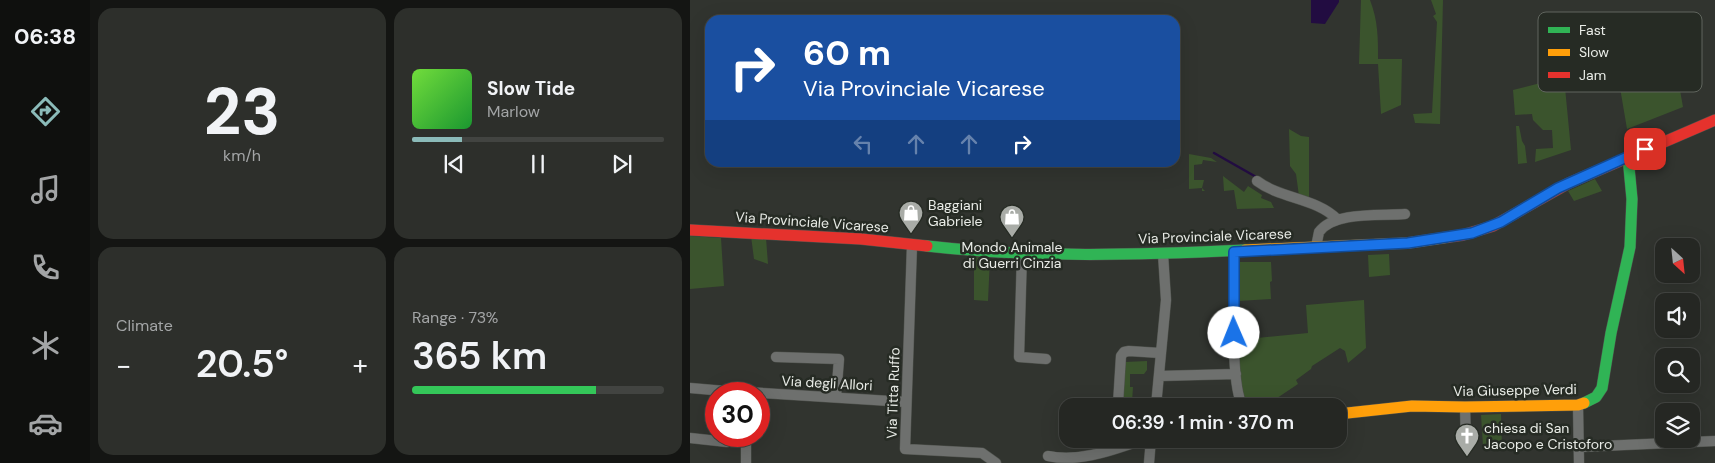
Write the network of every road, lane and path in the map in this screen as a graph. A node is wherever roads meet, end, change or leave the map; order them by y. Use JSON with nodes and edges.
{"nodes":[{"id":1,"x":1715,"y":120,"type":"edge"},
{"id":2,"x":1628,"y":157,"type":"junction"},
{"id":3,"x":1257,"y":181,"type":"dead end"},
{"id":4,"x":1405,"y":214,"type":"dead end"},
{"id":5,"x":1337,"y":219,"type":"junction"},
{"id":6,"x":690,"y":230,"type":"edge"},
{"id":7,"x":912,"y":245,"type":"junction"},
{"id":8,"x":1316,"y":247,"type":"junction"},
{"id":9,"x":1234,"y":252,"type":"junction"},
{"id":10,"x":1022,"y":253,"type":"junction"},
{"id":11,"x":1163,"y":254,"type":"junction"},
{"id":12,"x":1160,"y":353,"type":"junction"},
{"id":13,"x":776,"y":357,"type":"dead end"},
{"id":14,"x":1046,"y":358,"type":"dead end"},
{"id":15,"x":1236,"y":374,"type":"junction"},
{"id":16,"x":1161,"y":376,"type":"junction"},
{"id":17,"x":690,"y":388,"type":"edge"},
{"id":18,"x":705,"y":389,"type":"edge"},
{"id":19,"x":770,"y":394,"type":"edge"},
{"id":20,"x":836,"y":397,"type":"junction"},
{"id":21,"x":1118,"y":398,"type":"edge"},
{"id":22,"x":1157,"y":398,"type":"edge"},
{"id":23,"x":1238,"y":398,"type":"edge"},
{"id":24,"x":906,"y":402,"type":"junction"},
{"id":25,"x":1578,"y":405,"type":"junction"},
{"id":26,"x":1466,"y":407,"type":"junction"},
{"id":27,"x":1347,"y":413,"type":"edge"},
{"id":28,"x":690,"y":438,"type":"edge"},
{"id":29,"x":705,"y":440,"type":"edge"},
{"id":30,"x":1715,"y":441,"type":"edge"},
{"id":31,"x":1466,"y":444,"type":"dead end"},
{"id":32,"x":746,"y":447,"type":"edge"},
{"id":33,"x":1579,"y":447,"type":"junction"},
{"id":34,"x":1116,"y":448,"type":"edge"},
{"id":35,"x":1150,"y":448,"type":"edge"},
{"id":36,"x":1048,"y":456,"type":"dead end"},
{"id":37,"x":746,"y":463,"type":"edge"},
{"id":38,"x":996,"y":463,"type":"edge"},
{"id":39,"x":1149,"y":463,"type":"edge"},
{"id":40,"x":1580,"y":463,"type":"edge"}],
"edges":[{"from":1,"to":2,"type":"main road","name":"Via Provinciale Vicarese"},
{"from":2,"to":8,"type":"main road","name":"Via Provinciale Vicarese"},
{"from":2,"to":25,"type":"main road","name":"Via Giuseppe Verdi"},
{"from":3,"to":5,"type":"street"},
{"from":4,"to":5,"type":"street"},
{"from":5,"to":8,"type":"street"},
{"from":6,"to":7,"type":"main road","name":"Via Provinciale Vicarese"},
{"from":7,"to":10,"type":"main road","name":"Via Provinciale Vicarese"},
{"from":7,"to":24,"type":"street","name":"Via Titta Ruffo"},
{"from":8,"to":9,"type":"main road","name":"Via Provinciale Vicarese"},
{"from":9,"to":11,"type":"main road","name":"Via Provinciale Vicarese"},
{"from":9,"to":15,"type":"street"},
{"from":10,"to":11,"type":"main road","name":"Via Provinciale Vicarese"},
{"from":10,"to":14,"type":"street"},
{"from":11,"to":12,"type":"street"},
{"from":12,"to":16,"type":"street"},
{"from":12,"to":21,"type":"street"},
{"from":13,"to":20,"type":"street"},
{"from":15,"to":16,"type":"street"},
{"from":15,"to":23,"type":"street"},
{"from":16,"to":22,"type":"street"},
{"from":17,"to":18,"type":"street"},
{"from":19,"to":20,"type":"street","name":"Via degli Allori"},
{"from":20,"to":24,"type":"street","name":"Via degli Allori"},
{"from":24,"to":38,"type":"street","name":"Via Titta Ruffo"},
{"from":25,"to":26,"type":"main road","name":"Via Giuseppe Verdi"},
{"from":25,"to":33,"type":"street"},
{"from":26,"to":27,"type":"main road","name":"Via Giuseppe Verdi"},
{"from":26,"to":31,"type":"street"},
{"from":28,"to":29,"type":"street"},
{"from":30,"to":33,"type":"street"},
{"from":32,"to":37,"type":"street"},
{"from":33,"to":40,"type":"street"},
{"from":34,"to":36,"type":"street"},
{"from":35,"to":39,"type":"street"}]}
